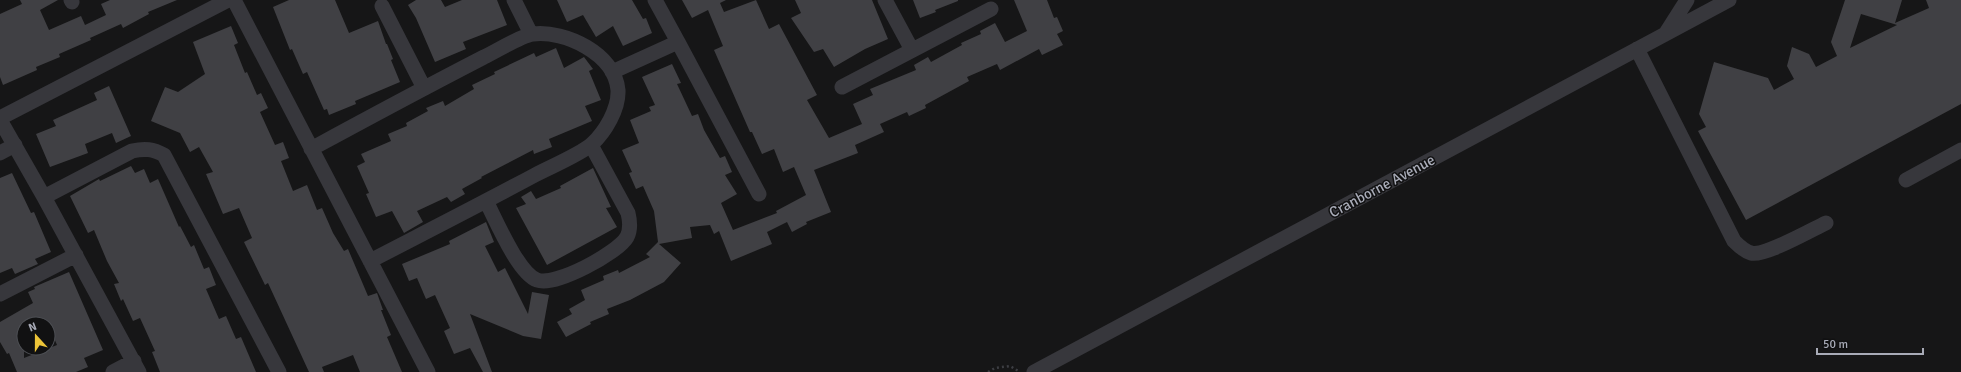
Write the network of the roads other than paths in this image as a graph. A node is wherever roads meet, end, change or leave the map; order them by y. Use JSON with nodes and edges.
{"nodes":[{"id":1,"x":228,"y":0,"type":"edge"},
{"id":2,"x":234,"y":0,"type":"edge"},
{"id":3,"x":514,"y":0,"type":"edge"},
{"id":4,"x":655,"y":0,"type":"edge"},
{"id":5,"x":885,"y":0,"type":"edge"},
{"id":6,"x":1687,"y":0,"type":"edge"},
{"id":7,"x":1729,"y":0,"type":"edge"},
{"id":8,"x":382,"y":6,"type":"dead end"},
{"id":9,"x":992,"y":9,"type":"dead end"},
{"id":10,"x":531,"y":34,"type":"junction"},
{"id":11,"x":1665,"y":34,"type":"junction"},
{"id":12,"x":678,"y":42,"type":"junction"},
{"id":13,"x":1638,"y":49,"type":"junction"},
{"id":14,"x":912,"y":50,"type":"junction"},
{"id":15,"x":612,"y":72,"type":"junction"},
{"id":16,"x":842,"y":87,"type":"dead end"},
{"id":17,"x":424,"y":88,"type":"junction"},
{"id":18,"x":0,"y":119,"type":"edge"},
{"id":19,"x":15,"y":145,"type":"junction"},
{"id":20,"x":591,"y":145,"type":"junction"},
{"id":21,"x":311,"y":149,"type":"junction"},
{"id":22,"x":1961,"y":150,"type":"edge"},
{"id":23,"x":0,"y":153,"type":"edge"},
{"id":24,"x":1906,"y":180,"type":"dead end"},
{"id":25,"x":759,"y":194,"type":"dead end"},
{"id":26,"x":44,"y":197,"type":"junction"},
{"id":27,"x":486,"y":201,"type":"junction"},
{"id":28,"x":1826,"y":223,"type":"dead end"},
{"id":29,"x":76,"y":255,"type":"junction"},
{"id":30,"x":370,"y":261,"type":"junction"},
{"id":31,"x":0,"y":294,"type":"edge"},
{"id":32,"x":136,"y":366,"type":"edge"},
{"id":33,"x":113,"y":372,"type":"edge"},
{"id":34,"x":279,"y":372,"type":"edge"},
{"id":35,"x":428,"y":372,"type":"edge"},
{"id":36,"x":1034,"y":372,"type":"edge"}],
"edges":[{"from":1,"to":18,"type":"street"},
{"from":2,"to":21,"type":"street"},
{"from":3,"to":10,"type":"street"},
{"from":4,"to":12,"type":"street"},
{"from":5,"to":14,"type":"street"},
{"from":6,"to":11,"type":"street"},
{"from":7,"to":11,"type":"street","name":"Cranborne Avenue"},
{"from":8,"to":17,"type":"street"},
{"from":9,"to":14,"type":"street"},
{"from":10,"to":15,"type":"street"},
{"from":10,"to":17,"type":"street"},
{"from":11,"to":13,"type":"street","name":"Cranborne Avenue"},
{"from":12,"to":15,"type":"street"},
{"from":12,"to":25,"type":"street"},
{"from":13,"to":28,"type":"street"},
{"from":13,"to":36,"type":"street","name":"Cranborne Avenue"},
{"from":14,"to":16,"type":"street"},
{"from":15,"to":20,"type":"street"},
{"from":17,"to":21,"type":"street"},
{"from":18,"to":19,"type":"street"},
{"from":19,"to":23,"type":"street"},
{"from":19,"to":26,"type":"street"},
{"from":20,"to":27,"type":"street"},
{"from":20,"to":27,"type":"street"},
{"from":21,"to":30,"type":"street"},
{"from":22,"to":24,"type":"street"},
{"from":26,"to":29,"type":"street"},
{"from":26,"to":34,"type":"street"},
{"from":27,"to":30,"type":"street"},
{"from":29,"to":31,"type":"street"},
{"from":29,"to":32,"type":"street"},
{"from":30,"to":35,"type":"street"},
{"from":32,"to":33,"type":"street"}]}
